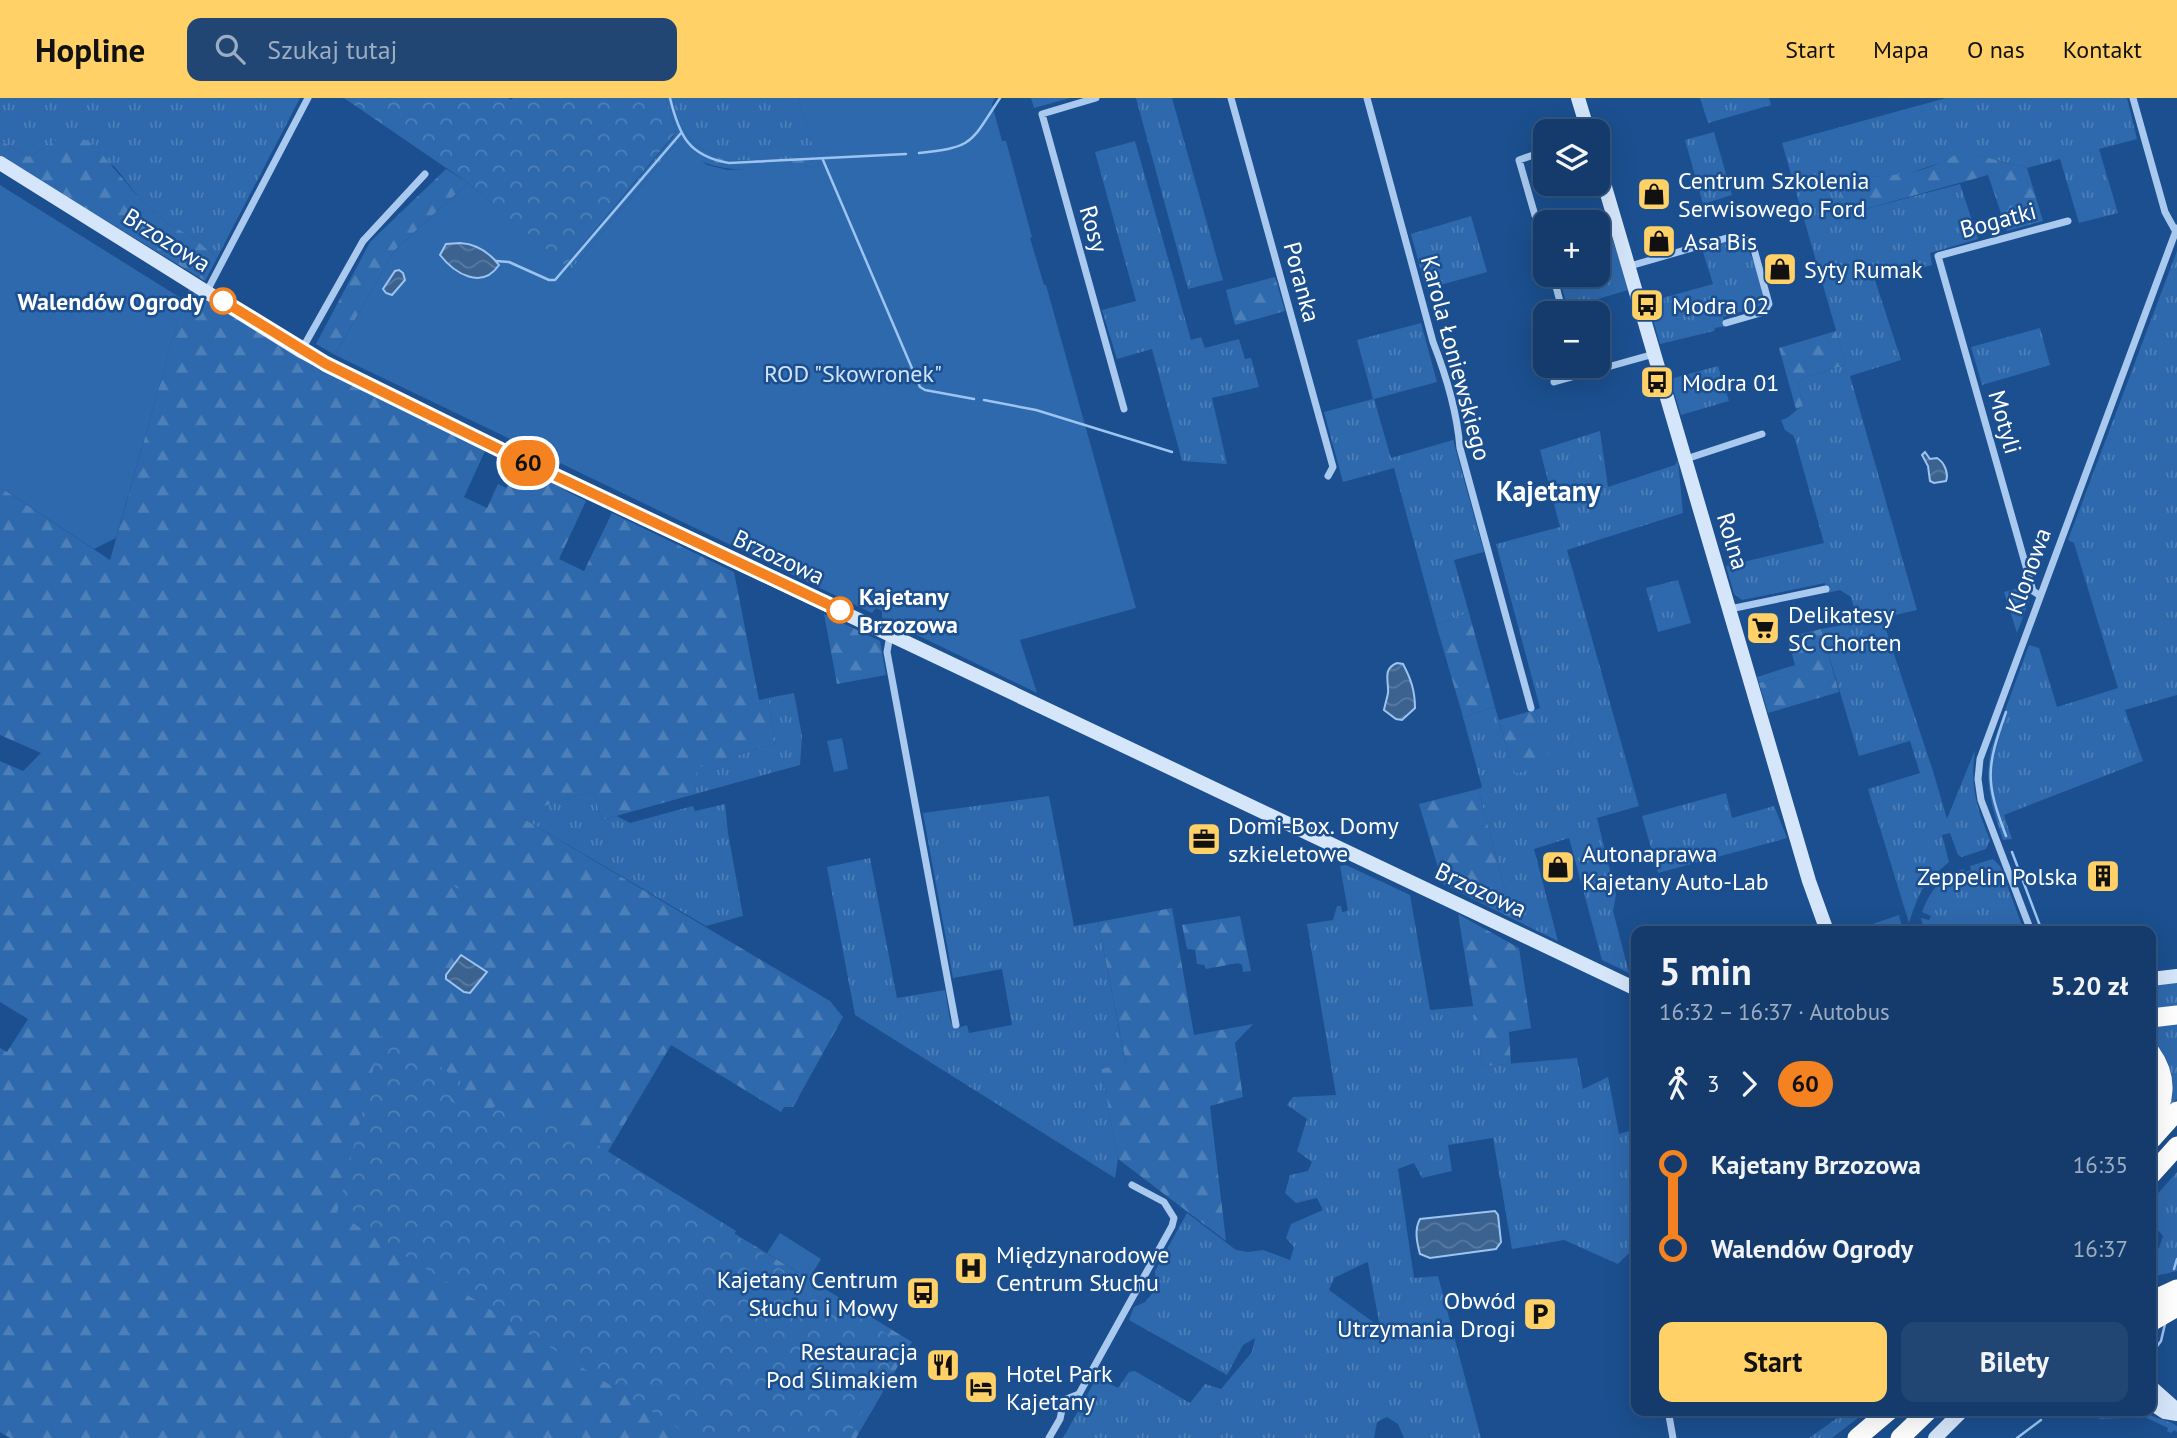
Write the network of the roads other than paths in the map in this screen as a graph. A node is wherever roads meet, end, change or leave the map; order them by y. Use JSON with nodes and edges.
{"nodes":[{"id":1,"x":308,"y":98,"type":"edge"},
{"id":2,"x":1096,"y":98,"type":"edge"},
{"id":3,"x":1231,"y":98,"type":"edge"},
{"id":4,"x":1367,"y":98,"type":"edge"},
{"id":5,"x":1578,"y":98,"type":"edge"},
{"id":6,"x":2133,"y":98,"type":"edge"},
{"id":7,"x":1584,"y":119,"type":"edge"},
{"id":8,"x":1533,"y":155,"type":"edge"},
{"id":9,"x":0,"y":163,"type":"edge"},
{"id":10,"x":425,"y":174,"type":"dead end"},
{"id":11,"x":1608,"y":196,"type":"edge"},
{"id":12,"x":1533,"y":210,"type":"edge"},
{"id":13,"x":2068,"y":221,"type":"dead end"},
{"id":14,"x":2176,"y":230,"type":"edge"},
{"id":15,"x":1938,"y":256,"type":"joint"},
{"id":16,"x":1630,"y":266,"type":"junction"},
{"id":17,"x":207,"y":291,"type":"junction"},
{"id":18,"x":1726,"y":323,"type":"dead end"},
{"id":19,"x":301,"y":351,"type":"junction"},
{"id":20,"x":1656,"y":354,"type":"junction"},
{"id":21,"x":1554,"y":382,"type":"dead end"},
{"id":22,"x":1124,"y":409,"type":"dead end"},
{"id":23,"x":1762,"y":434,"type":"dead end"},
{"id":24,"x":1686,"y":459,"type":"junction"},
{"id":25,"x":1328,"y":476,"type":"dead end"},
{"id":26,"x":1826,"y":589,"type":"dead end"},
{"id":27,"x":2039,"y":595,"type":"junction"},
{"id":28,"x":1730,"y":609,"type":"junction"},
{"id":29,"x":890,"y":634,"type":"junction"},
{"id":30,"x":1531,"y":708,"type":"dead end"},
{"id":31,"x":1825,"y":926,"type":"edge"},
{"id":32,"x":2029,"y":926,"type":"edge"},
{"id":33,"x":2177,"y":976,"type":"edge"},
{"id":34,"x":2156,"y":978,"type":"edge"},
{"id":35,"x":1631,"y":987,"type":"edge"},
{"id":36,"x":2177,"y":1015,"type":"edge"},
{"id":37,"x":2156,"y":1017,"type":"edge"},
{"id":38,"x":956,"y":1025,"type":"dead end"},
{"id":39,"x":2156,"y":1062,"type":"edge"},
{"id":40,"x":2177,"y":1111,"type":"edge"},
{"id":41,"x":2156,"y":1118,"type":"edge"},
{"id":42,"x":2156,"y":1134,"type":"edge"},
{"id":43,"x":2177,"y":1146,"type":"edge"},
{"id":44,"x":2156,"y":1169,"type":"edge"},
{"id":45,"x":1132,"y":1185,"type":"dead end"},
{"id":46,"x":2177,"y":1289,"type":"edge"},
{"id":47,"x":2156,"y":1299,"type":"edge"},
{"id":48,"x":2177,"y":1307,"type":"edge"},
{"id":49,"x":2156,"y":1319,"type":"edge"},
{"id":50,"x":1669,"y":1416,"type":"edge"},
{"id":51,"x":1883,"y":1416,"type":"edge"},
{"id":52,"x":1923,"y":1416,"type":"edge"},
{"id":53,"x":1957,"y":1416,"type":"edge"},
{"id":54,"x":1049,"y":1438,"type":"edge"},
{"id":55,"x":1673,"y":1438,"type":"edge"},
{"id":56,"x":1857,"y":1438,"type":"edge"},
{"id":57,"x":1900,"y":1438,"type":"edge"},
{"id":58,"x":1935,"y":1438,"type":"edge"}],
"edges":[{"from":1,"to":17,"type":"street"},
{"from":2,"to":22,"type":"street","name":"Rosy"},
{"from":3,"to":25,"type":"street","name":"Poranka"},
{"from":4,"to":30,"type":"street","name":"Karola Łoniewskiego"},
{"from":5,"to":7,"type":"street"},
{"from":6,"to":14,"type":"street"},
{"from":8,"to":12,"type":"street"},
{"from":9,"to":17,"type":"street","name":"Brzozowa"},
{"from":10,"to":19,"type":"street"},
{"from":11,"to":16,"type":"street","name":"Rolna"},
{"from":13,"to":15,"type":"street","name":"Bogatki"},
{"from":14,"to":27,"type":"street","name":"Klonowa"},
{"from":15,"to":27,"type":"street","name":"Motyli"},
{"from":16,"to":18,"type":"street"},
{"from":16,"to":20,"type":"street","name":"Rolna"},
{"from":17,"to":19,"type":"street","name":"Brzozowa"},
{"from":19,"to":29,"type":"street","name":"Brzozowa"},
{"from":20,"to":21,"type":"street"},
{"from":20,"to":24,"type":"street","name":"Rolna"},
{"from":23,"to":24,"type":"street"},
{"from":24,"to":28,"type":"street","name":"Rolna"},
{"from":26,"to":28,"type":"street"},
{"from":27,"to":32,"type":"street","name":"Klonowa"},
{"from":28,"to":31,"type":"street","name":"Rolna"},
{"from":29,"to":35,"type":"street","name":"Brzozowa"},
{"from":29,"to":38,"type":"street"},
{"from":33,"to":34,"type":"street"},
{"from":36,"to":37,"type":"highway"},
{"from":39,"to":41,"type":"highway"},
{"from":40,"to":42,"type":"highway"},
{"from":43,"to":44,"type":"highway"},
{"from":45,"to":54,"type":"street"},
{"from":46,"to":47,"type":"highway"},
{"from":48,"to":49,"type":"highway"},
{"from":50,"to":55,"type":"street"},
{"from":51,"to":56,"type":"highway"},
{"from":52,"to":57,"type":"highway"},
{"from":53,"to":58,"type":"street"}]}
